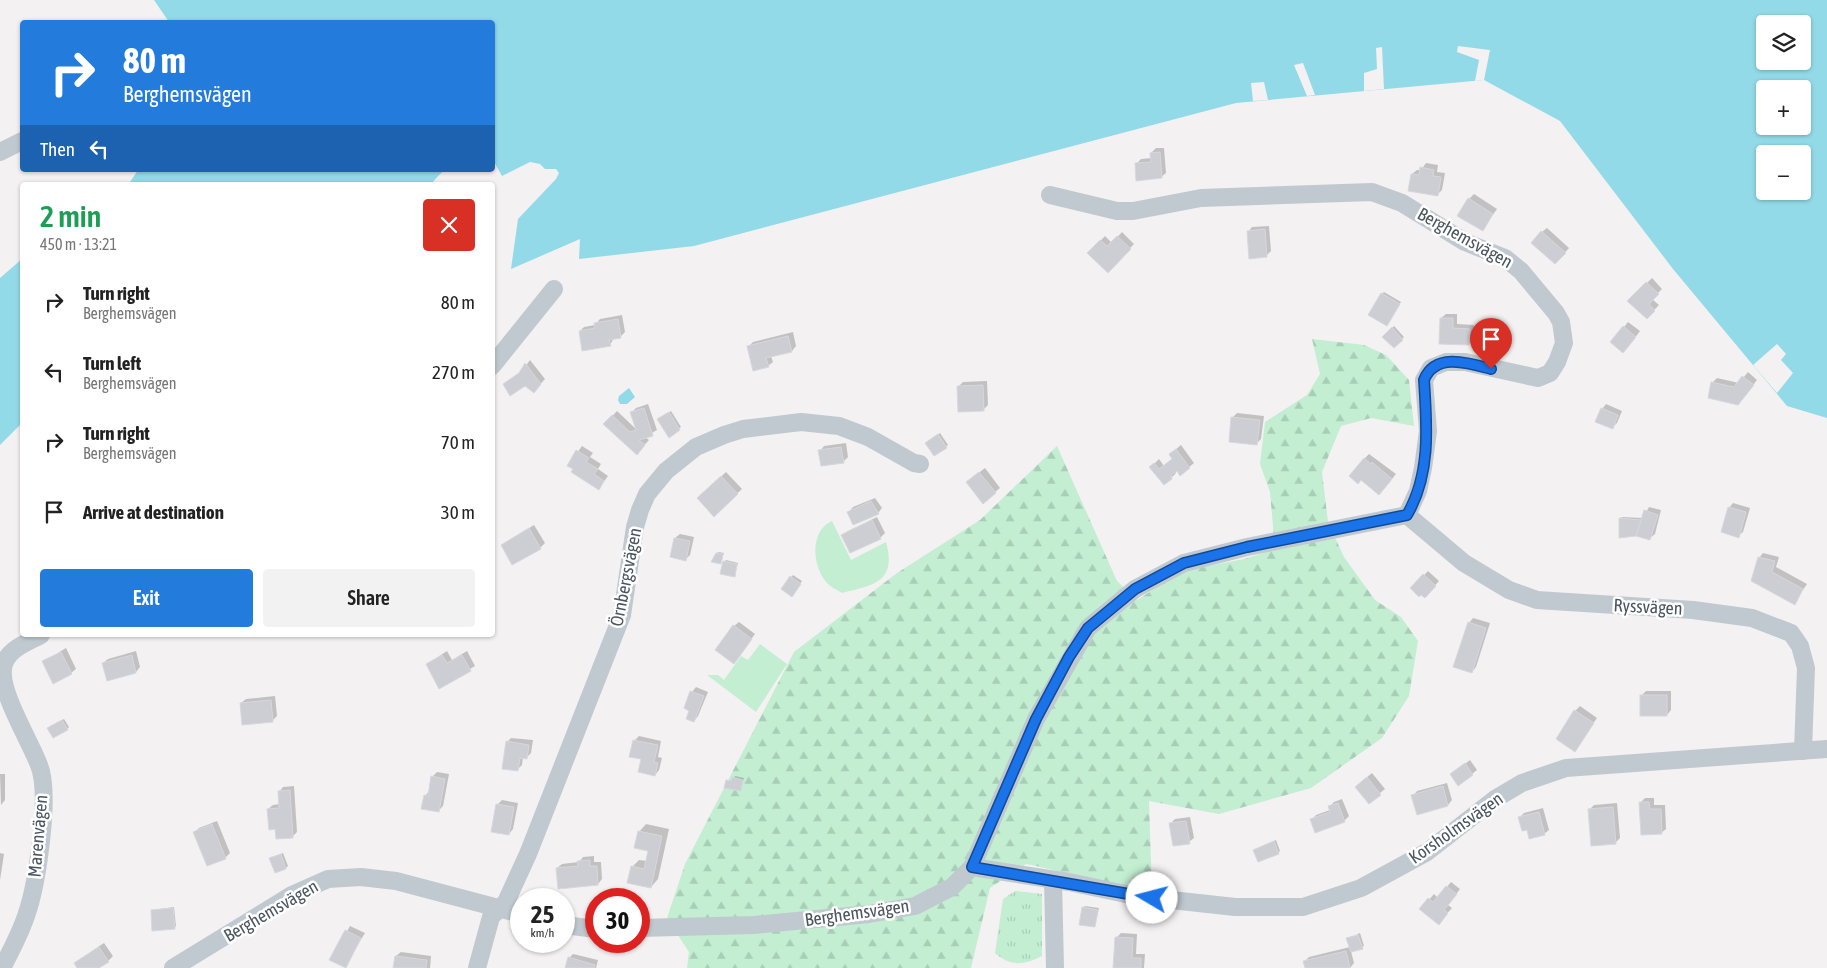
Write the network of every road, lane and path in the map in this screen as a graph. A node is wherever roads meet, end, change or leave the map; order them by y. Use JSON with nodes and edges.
{"nodes":[{"id":1,"x":20,"y":142,"type":"edge"},
{"id":2,"x":0,"y":152,"type":"edge"},
{"id":3,"x":1050,"y":195,"type":"dead end"},
{"id":4,"x":554,"y":289,"type":"dead end"},
{"id":5,"x":495,"y":362,"type":"edge"},
{"id":6,"x":920,"y":464,"type":"dead end"},
{"id":7,"x":1407,"y":515,"type":"junction"},
{"id":8,"x":38,"y":637,"type":"edge"},
{"id":9,"x":1827,"y":749,"type":"edge"},
{"id":10,"x":1804,"y":751,"type":"junction"},
{"id":11,"x":972,"y":867,"type":"junction"},
{"id":12,"x":1054,"y":880,"type":"junction"},
{"id":13,"x":498,"y":909,"type":"junction"},
{"id":14,"x":510,"y":912,"type":"edge"},
{"id":15,"x":650,"y":928,"type":"edge"},
{"id":16,"x":2,"y":968,"type":"edge"},
{"id":17,"x":173,"y":968,"type":"edge"},
{"id":18,"x":477,"y":968,"type":"edge"},
{"id":19,"x":1055,"y":968,"type":"edge"}],
"edges":[{"from":1,"to":2,"type":"street"},
{"from":3,"to":7,"type":"street","name":"Berghemsvägen"},
{"from":4,"to":5,"type":"street"},
{"from":6,"to":13,"type":"street","name":"Örnbergsvägen"},
{"from":7,"to":10,"type":"street","name":"Ryssvägen"},
{"from":7,"to":11,"type":"street","name":"Berghemsvägen"},
{"from":8,"to":16,"type":"street","name":"Marenvägen"},
{"from":9,"to":10,"type":"street","name":"Korsholmsvägen"},
{"from":10,"to":12,"type":"street","name":"Korsholmsvägen"},
{"from":11,"to":12,"type":"street","name":"Korsholmsvägen"},
{"from":11,"to":15,"type":"street","name":"Berghemsvägen"},
{"from":12,"to":19,"type":"street"},
{"from":13,"to":14,"type":"street","name":"Berghemsvägen"},
{"from":13,"to":17,"type":"street","name":"Berghemsvägen"},
{"from":13,"to":18,"type":"street","name":"Örnbergsvägen"}]}
